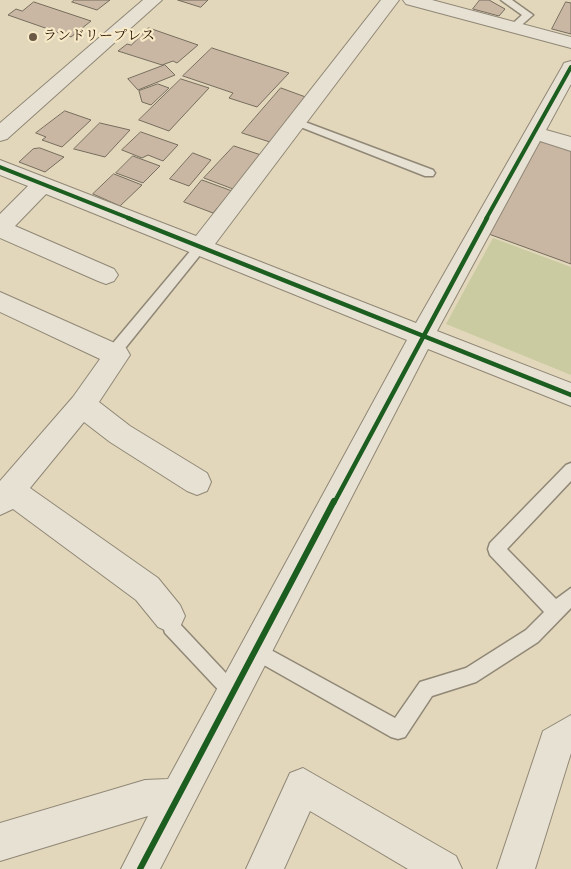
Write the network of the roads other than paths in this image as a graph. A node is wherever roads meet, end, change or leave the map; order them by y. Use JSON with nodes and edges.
{"nodes":[{"id":1,"x":153,"y":0,"type":"edge"},
{"id":2,"x":390,"y":0,"type":"edge"},
{"id":3,"x":412,"y":0,"type":"edge"},
{"id":4,"x":506,"y":0,"type":"edge"},
{"id":5,"x":513,"y":28,"type":"junction"},
{"id":6,"x":571,"y":43,"type":"edge"},
{"id":7,"x":571,"y":67,"type":"edge"},
{"id":8,"x":297,"y":122,"type":"junction"},
{"id":9,"x":535,"y":132,"type":"junction"},
{"id":10,"x":0,"y":134,"type":"edge"},
{"id":11,"x":571,"y":144,"type":"edge"},
{"id":12,"x":0,"y":167,"type":"edge"},
{"id":13,"x":429,"y":173,"type":"dead end"},
{"id":14,"x":44,"y":184,"type":"junction"},
{"id":15,"x":0,"y":228,"type":"edge"},
{"id":16,"x":201,"y":246,"type":"junction"},
{"id":17,"x":106,"y":275,"type":"dead end"},
{"id":18,"x":0,"y":301,"type":"edge"},
{"id":19,"x":422,"y":335,"type":"junction"},
{"id":20,"x":113,"y":354,"type":"junction"},
{"id":21,"x":571,"y":395,"type":"edge"},
{"id":22,"x":82,"y":405,"type":"junction"},
{"id":23,"x":570,"y":474,"type":"edge"},
{"id":24,"x":198,"y":482,"type":"dead end"},
{"id":25,"x":5,"y":496,"type":"edge"},
{"id":26,"x":571,"y":596,"type":"edge"},
{"id":27,"x":556,"y":612,"type":"junction"},
{"id":28,"x":169,"y":616,"type":"joint"},
{"id":29,"x":254,"y":650,"type":"junction"},
{"id":30,"x":232,"y":692,"type":"junction"},
{"id":31,"x":571,"y":732,"type":"edge"},
{"id":32,"x":179,"y":797,"type":"junction"},
{"id":33,"x":0,"y":842,"type":"edge"},
{"id":34,"x":140,"y":869,"type":"edge"},
{"id":35,"x":265,"y":869,"type":"edge"},
{"id":36,"x":443,"y":869,"type":"edge"},
{"id":37,"x":516,"y":869,"type":"edge"}],
"edges":[{"from":1,"to":10,"type":"street"},
{"from":2,"to":8,"type":"street"},
{"from":3,"to":5,"type":"street"},
{"from":4,"to":5,"type":"lane"},
{"from":5,"to":6,"type":"street"},
{"from":7,"to":9,"type":"street"},
{"from":8,"to":13,"type":"lane"},
{"from":8,"to":16,"type":"street"},
{"from":9,"to":11,"type":"street"},
{"from":9,"to":19,"type":"street"},
{"from":12,"to":14,"type":"street"},
{"from":14,"to":15,"type":"street"},
{"from":14,"to":16,"type":"street"},
{"from":15,"to":17,"type":"street"},
{"from":16,"to":19,"type":"street"},
{"from":16,"to":20,"type":"lane"},
{"from":18,"to":20,"type":"street"},
{"from":19,"to":21,"type":"street"},
{"from":19,"to":29,"type":"street"},
{"from":20,"to":22,"type":"street"},
{"from":22,"to":24,"type":"street"},
{"from":22,"to":25,"type":"street"},
{"from":23,"to":27,"type":"lane"},
{"from":25,"to":28,"type":"street"},
{"from":26,"to":27,"type":"lane"},
{"from":27,"to":29,"type":"lane"},
{"from":28,"to":30,"type":"lane"},
{"from":29,"to":30,"type":"street"},
{"from":30,"to":32,"type":"street"},
{"from":31,"to":37,"type":"street"},
{"from":32,"to":33,"type":"street"},
{"from":32,"to":34,"type":"street"},
{"from":35,"to":36,"type":"street"}]}
